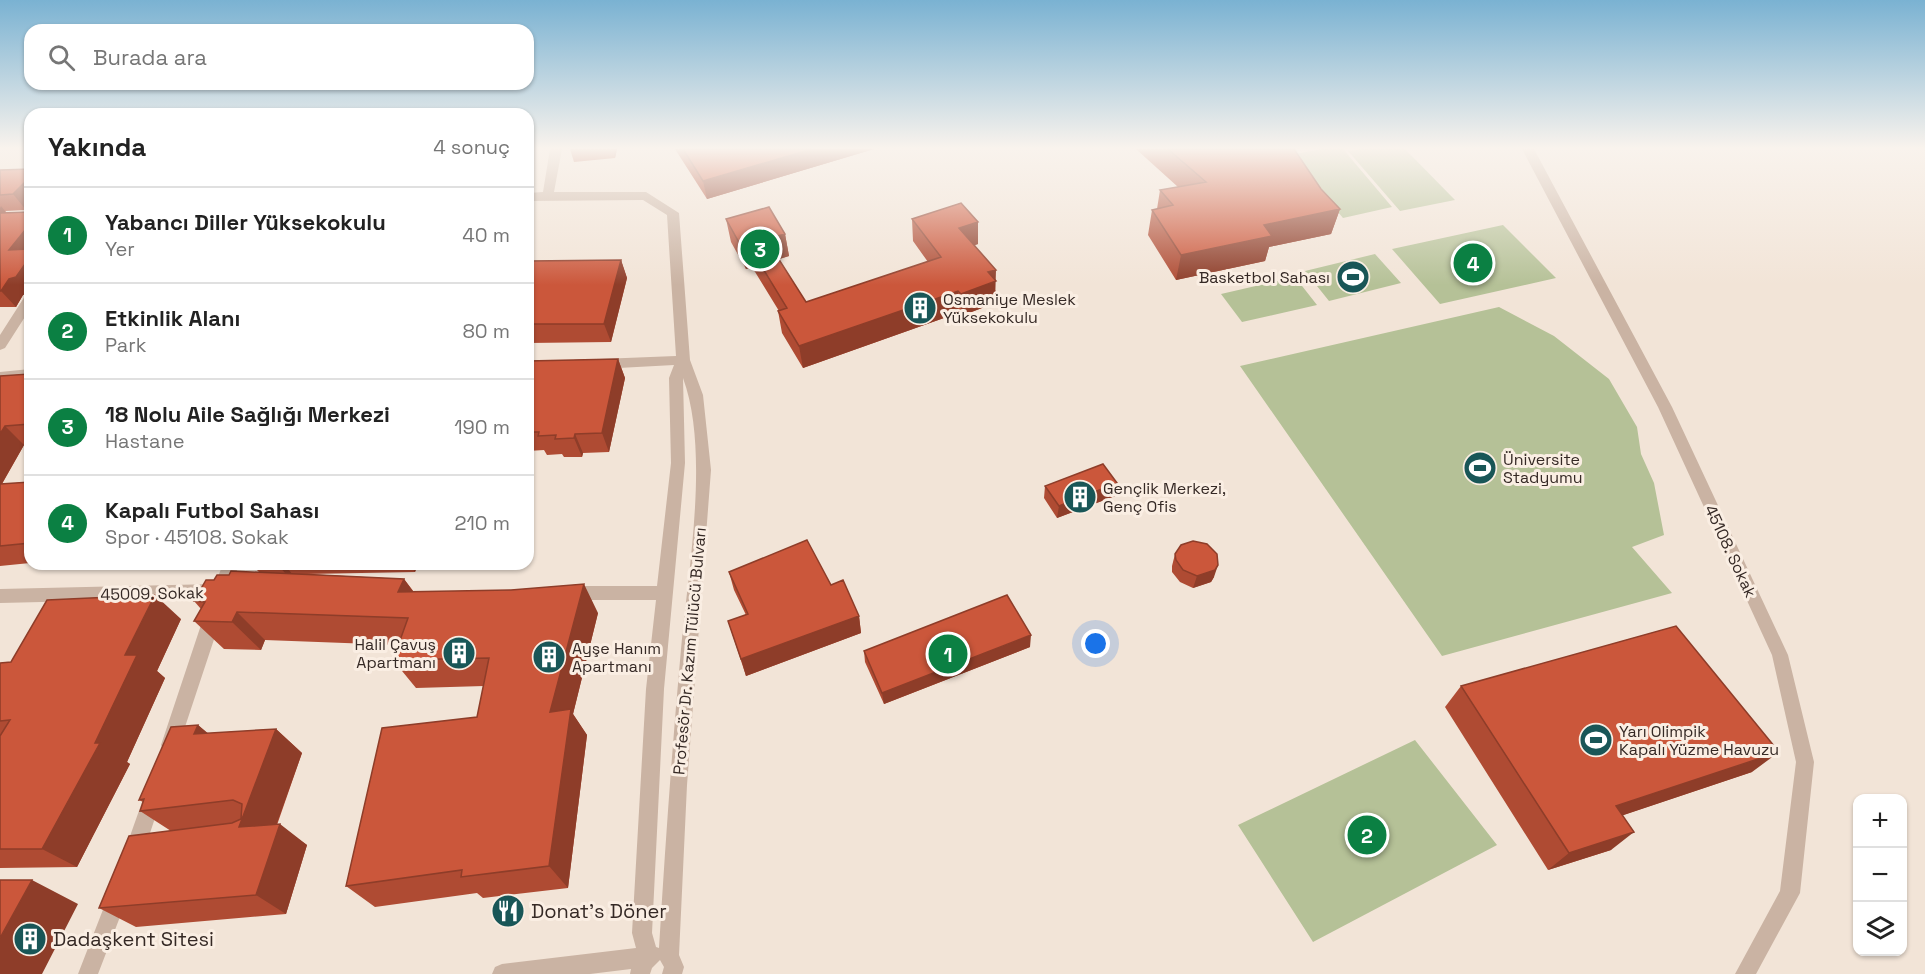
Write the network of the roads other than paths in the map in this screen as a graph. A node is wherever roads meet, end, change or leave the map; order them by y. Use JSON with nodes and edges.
{"nodes":[{"id":1,"x":1552,"y":194,"type":"edge"},
{"id":2,"x":549,"y":195,"type":"joint"},
{"id":3,"x":534,"y":196,"type":"edge"},
{"id":4,"x":24,"y":308,"type":"edge"},
{"id":5,"x":0,"y":345,"type":"edge"},
{"id":6,"x":683,"y":360,"type":"junction"},
{"id":7,"x":586,"y":363,"type":"edge"},
{"id":8,"x":24,"y":375,"type":"edge"},
{"id":9,"x":0,"y":377,"type":"edge"},
{"id":10,"x":229,"y":570,"type":"edge"},
{"id":11,"x":220,"y":591,"type":"junction"},
{"id":12,"x":243,"y":591,"type":"edge"},
{"id":13,"x":548,"y":593,"type":"edge"},
{"id":14,"x":665,"y":593,"type":"junction"},
{"id":15,"x":0,"y":596,"type":"edge"},
{"id":16,"x":165,"y":759,"type":"edge"},
{"id":17,"x":158,"y":781,"type":"edge"},
{"id":18,"x":159,"y":846,"type":"edge"},
{"id":19,"x":136,"y":848,"type":"junction"},
{"id":20,"x":657,"y":961,"type":"edge"},
{"id":21,"x":88,"y":974,"type":"edge"},
{"id":22,"x":502,"y":974,"type":"edge"},
{"id":23,"x":1744,"y":974,"type":"edge"}],
"edges":[{"from":1,"to":23,"type":"street","name":"45108. Sokak"},
{"from":2,"to":3,"type":"street"},
{"from":2,"to":6,"type":"street","name":"Profesör Dr. Kazım Tülücü Bulvarı"},
{"from":4,"to":5,"type":"street"},
{"from":6,"to":7,"type":"street"},
{"from":6,"to":14,"type":"street","name":"Profesör Dr. Kazım Tülücü Bulvarı"},
{"from":6,"to":20,"type":"street","name":"Profesör Dr. Kazım Tülücü Bulvarı"},
{"from":8,"to":9,"type":"street"},
{"from":10,"to":11,"type":"street"},
{"from":11,"to":12,"type":"street","name":"45009. Sokak"},
{"from":11,"to":15,"type":"street","name":"45009. Sokak"},
{"from":11,"to":16,"type":"street"},
{"from":13,"to":14,"type":"street"},
{"from":14,"to":20,"type":"street","name":"Profesör Dr. Kazım Tülücü Bulvarı"},
{"from":17,"to":19,"type":"street"},
{"from":18,"to":19,"type":"street"},
{"from":19,"to":21,"type":"street"},
{"from":20,"to":22,"type":"street"}]}
